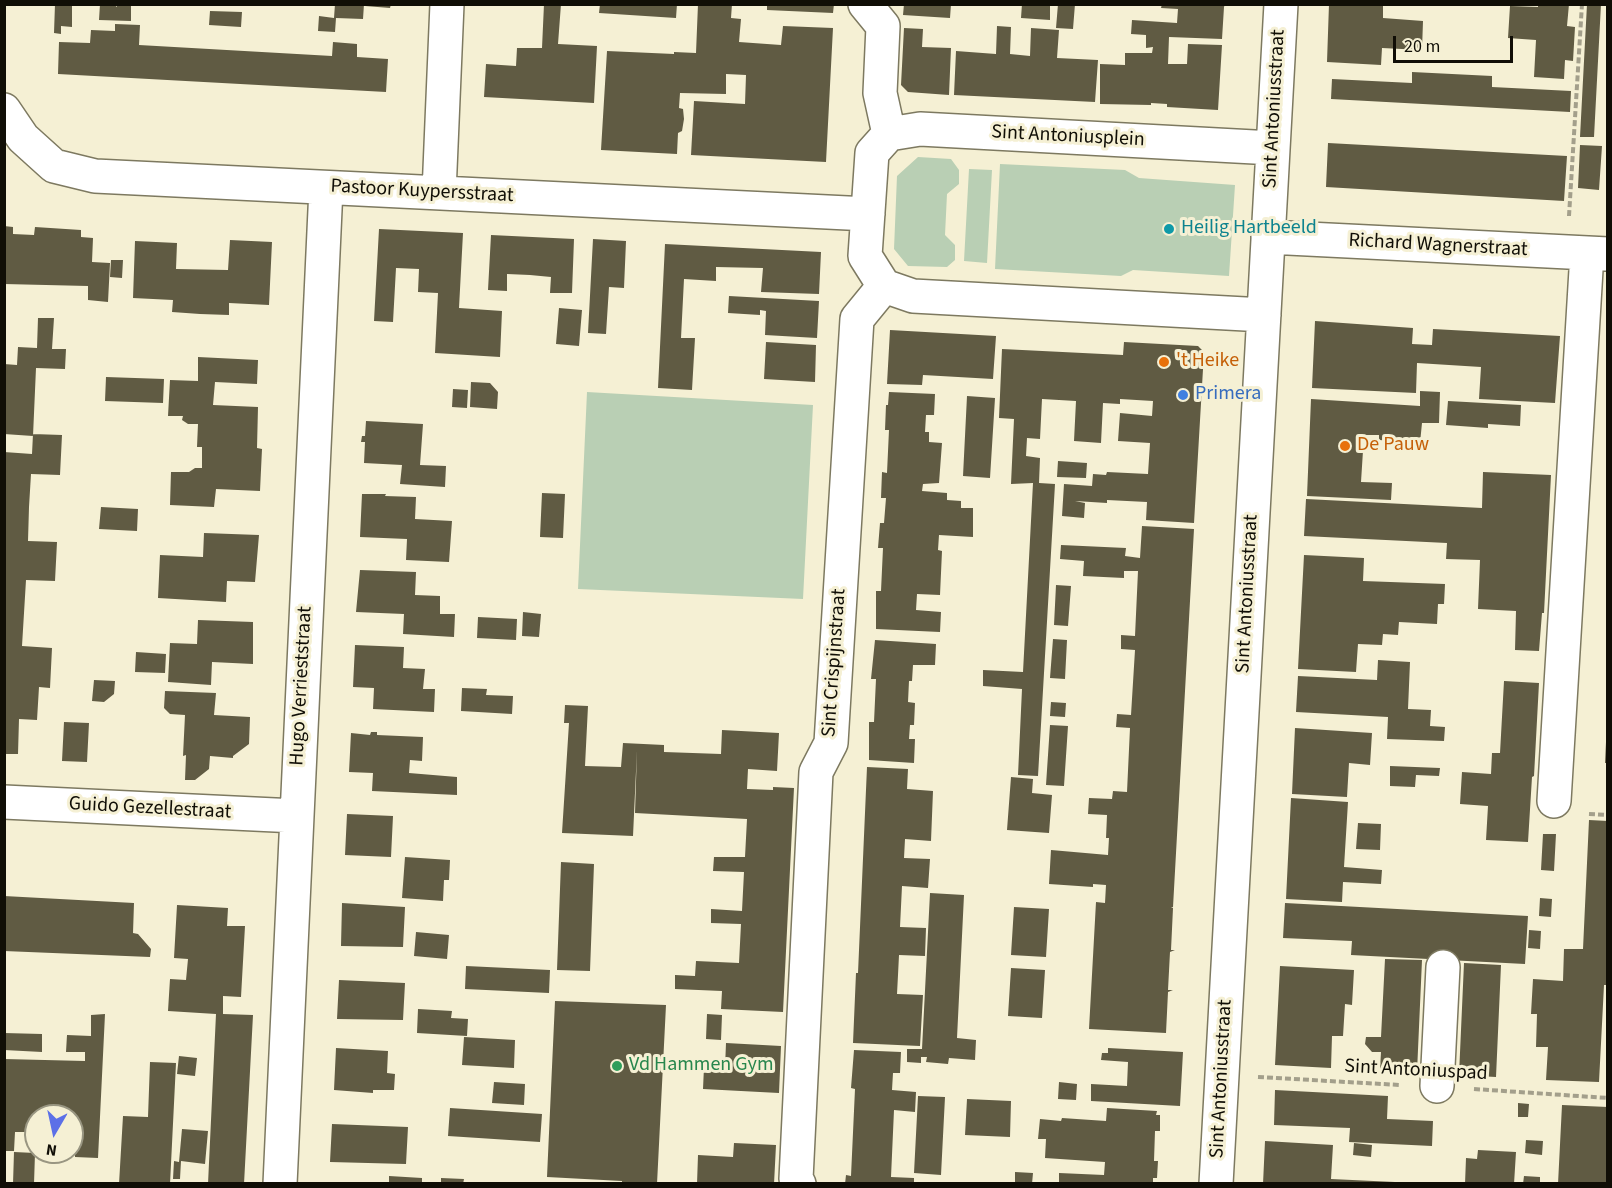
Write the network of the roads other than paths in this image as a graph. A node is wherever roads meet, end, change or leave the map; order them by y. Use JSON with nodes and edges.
{"nodes":[{"id":1,"x":447,"y":4,"type":"edge"},
{"id":2,"x":864,"y":4,"type":"edge"},
{"id":3,"x":1281,"y":4,"type":"edge"},
{"id":4,"x":4,"y":110,"type":"edge"},
{"id":5,"x":880,"y":144,"type":"junction"},
{"id":6,"x":1273,"y":148,"type":"junction"},
{"id":7,"x":326,"y":188,"type":"junction"},
{"id":8,"x":439,"y":193,"type":"junction"},
{"id":9,"x":868,"y":214,"type":"junction"},
{"id":10,"x":1268,"y":237,"type":"junction"},
{"id":11,"x":1587,"y":253,"type":"edge"},
{"id":12,"x":884,"y":286,"type":"junction"},
{"id":13,"x":1264,"y":315,"type":"junction"},
{"id":14,"x":1554,"y":801,"type":"dead end"},
{"id":15,"x":4,"y":802,"type":"edge"},
{"id":16,"x":296,"y":816,"type":"junction"},
{"id":17,"x":1443,"y":967,"type":"dead end"},
{"id":18,"x":1437,"y":1086,"type":"road end"},
{"id":19,"x":280,"y":1184,"type":"edge"},
{"id":20,"x":800,"y":1184,"type":"edge"},
{"id":21,"x":1216,"y":1184,"type":"edge"}],
"edges":[{"from":1,"to":8,"type":"street"},
{"from":2,"to":5,"type":"street"},
{"from":3,"to":6,"type":"street","name":"Sint Antoniusstraat"},
{"from":4,"to":7,"type":"street","name":"Pastoor Kuypersstraat"},
{"from":5,"to":6,"type":"street","name":"Sint Antoniusplein"},
{"from":5,"to":9,"type":"street"},
{"from":6,"to":10,"type":"street","name":"Sint Antoniusstraat"},
{"from":7,"to":8,"type":"street","name":"Pastoor Kuypersstraat"},
{"from":7,"to":16,"type":"street","name":"Hugo Verrieststraat"},
{"from":8,"to":9,"type":"street","name":"Pastoor Kuypersstraat"},
{"from":9,"to":12,"type":"street"},
{"from":10,"to":11,"type":"street","name":"Richard Wagnerstraat"},
{"from":10,"to":13,"type":"street","name":"Sint Antoniusstraat"},
{"from":11,"to":14,"type":"street"},
{"from":12,"to":13,"type":"street"},
{"from":12,"to":20,"type":"street","name":"Sint Crispijnstraat"},
{"from":13,"to":21,"type":"street","name":"Sint Antoniusstraat"},
{"from":15,"to":16,"type":"street","name":"Guido Gezellestraat"},
{"from":16,"to":19,"type":"street","name":"Hugo Verrieststraat"},
{"from":17,"to":18,"type":"street"}]}
